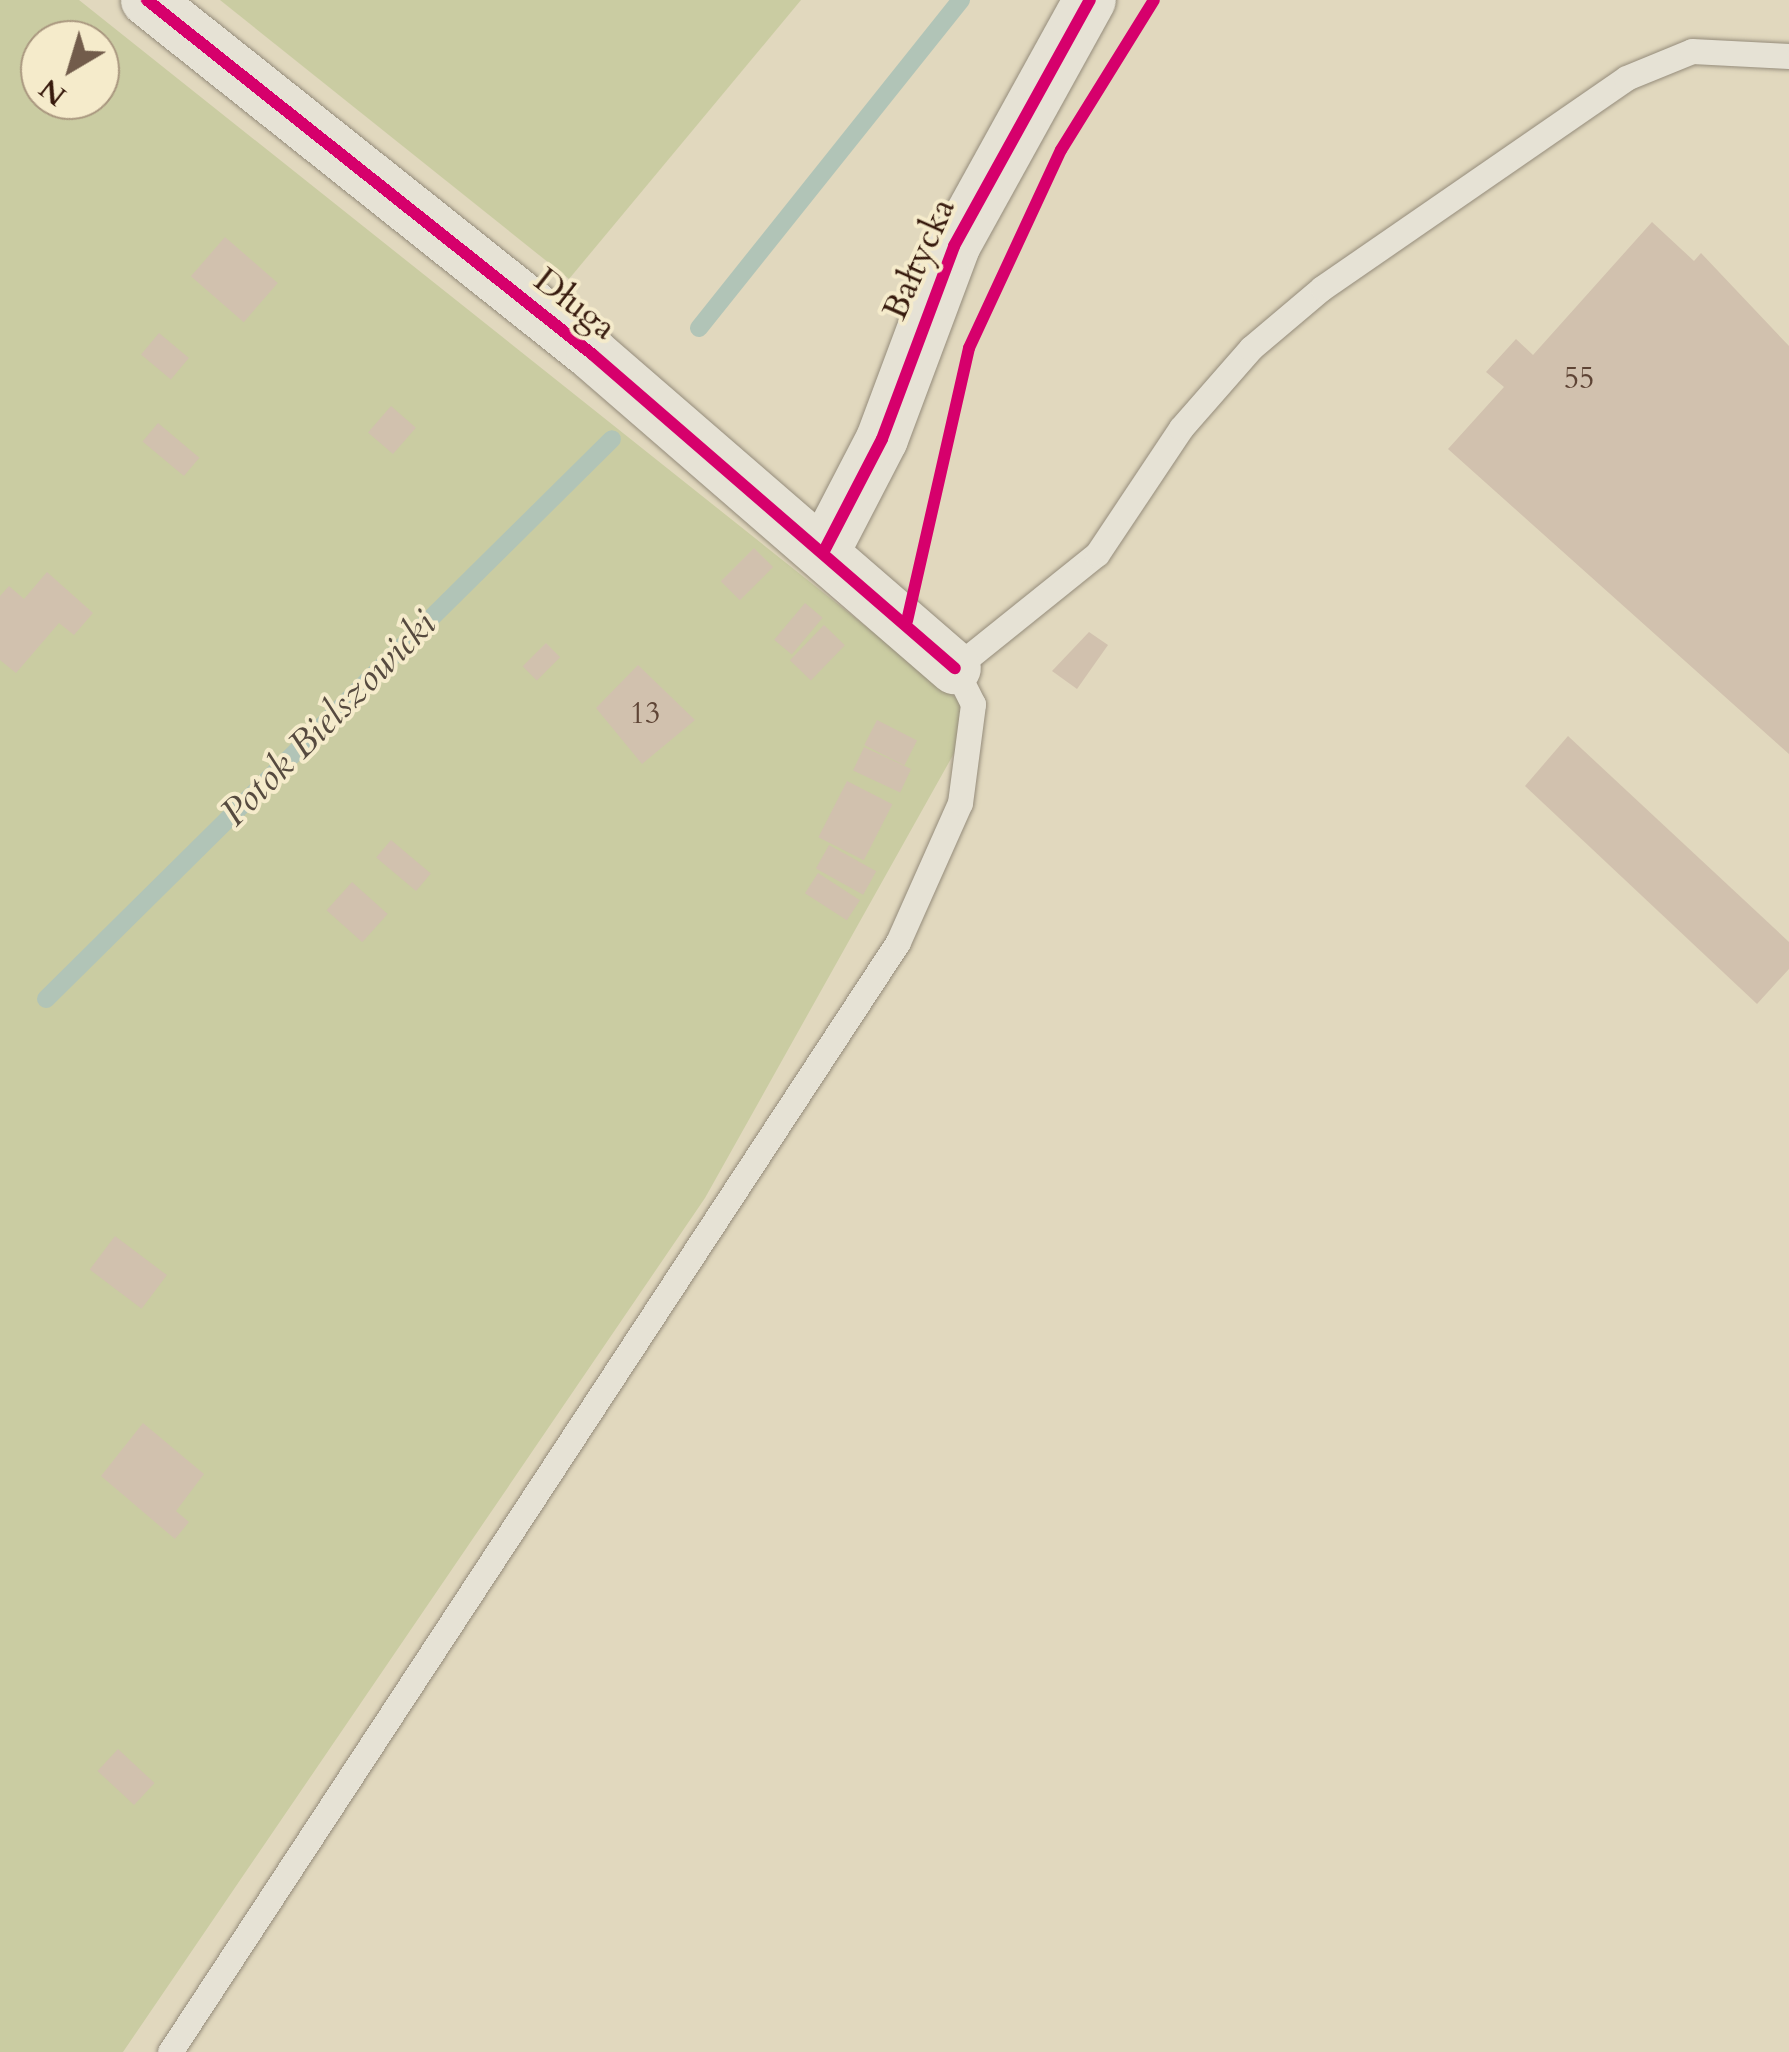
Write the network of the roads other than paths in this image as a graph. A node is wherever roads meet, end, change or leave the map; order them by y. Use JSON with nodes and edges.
{"nodes":[{"id":1,"x":147,"y":0,"type":"edge"},
{"id":2,"x":1090,"y":0,"type":"edge"},
{"id":3,"x":1789,"y":56,"type":"edge"},
{"id":4,"x":824,"y":551,"type":"junction"},
{"id":5,"x":955,"y":668,"type":"junction"},
{"id":6,"x":170,"y":2052,"type":"edge"}],
"edges":[{"from":1,"to":4,"type":"street","name":"Długa"},
{"from":2,"to":4,"type":"street","name":"Bałtycka"},
{"from":3,"to":5,"type":"lane"},
{"from":4,"to":5,"type":"street","name":"Długa"},
{"from":5,"to":6,"type":"lane"}]}
